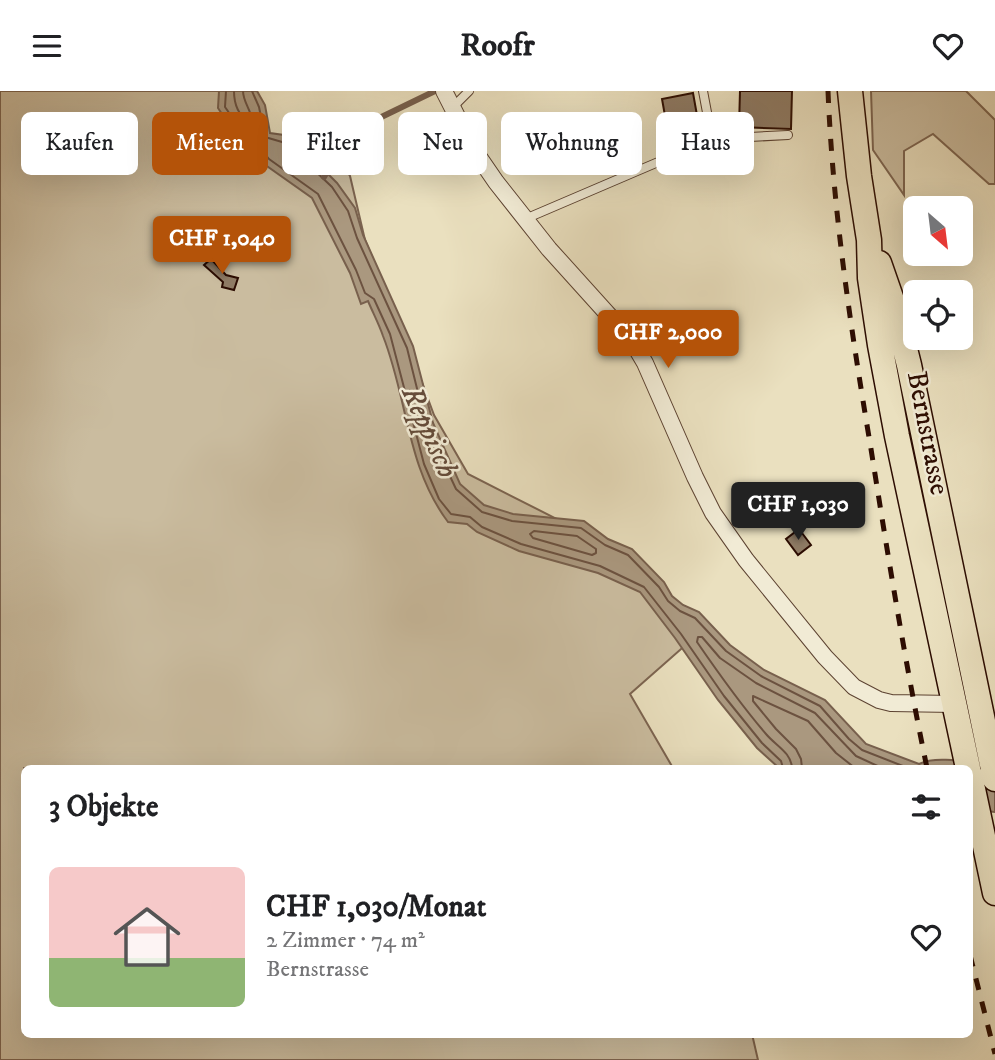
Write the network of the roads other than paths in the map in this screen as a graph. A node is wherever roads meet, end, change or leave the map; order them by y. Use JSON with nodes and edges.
{"nodes":[{"id":1,"x":444,"y":91,"type":"edge"},
{"id":2,"x":469,"y":91,"type":"edge"},
{"id":3,"x":703,"y":91,"type":"edge"},
{"id":4,"x":850,"y":91,"type":"edge"},
{"id":5,"x":452,"y":108,"type":"junction"},
{"id":6,"x":707,"y":112,"type":"edge"},
{"id":7,"x":788,"y":135,"type":"dead end"},
{"id":8,"x":754,"y":137,"type":"edge"},
{"id":9,"x":656,"y":163,"type":"edge"},
{"id":10,"x":525,"y":219,"type":"junction"},
{"id":11,"x":869,"y":240,"type":"junction"},
{"id":12,"x":988,"y":701,"type":"edge"},
{"id":13,"x":954,"y":704,"type":"junction"},
{"id":14,"x":978,"y":767,"type":"edge"},
{"id":15,"x":995,"y":893,"type":"edge"}],
"edges":[{"from":1,"to":5,"type":"street"},
{"from":2,"to":5,"type":"lane"},
{"from":3,"to":6,"type":"lane"},
{"from":4,"to":11,"type":"main road"},
{"from":5,"to":10,"type":"street"},
{"from":7,"to":8,"type":"lane"},
{"from":9,"to":10,"type":"lane"},
{"from":10,"to":13,"type":"street"},
{"from":11,"to":12,"type":"main road","name":"Bernstrasse"},
{"from":11,"to":13,"type":"main road","name":"Bernstrasse"},
{"from":12,"to":13,"type":"main road"},
{"from":12,"to":14,"type":"main road","name":"Bernstrasse"},
{"from":13,"to":14,"type":"main road","name":"Bernstrasse"},
{"from":14,"to":15,"type":"main road","name":"Bernstrasse"}]}
